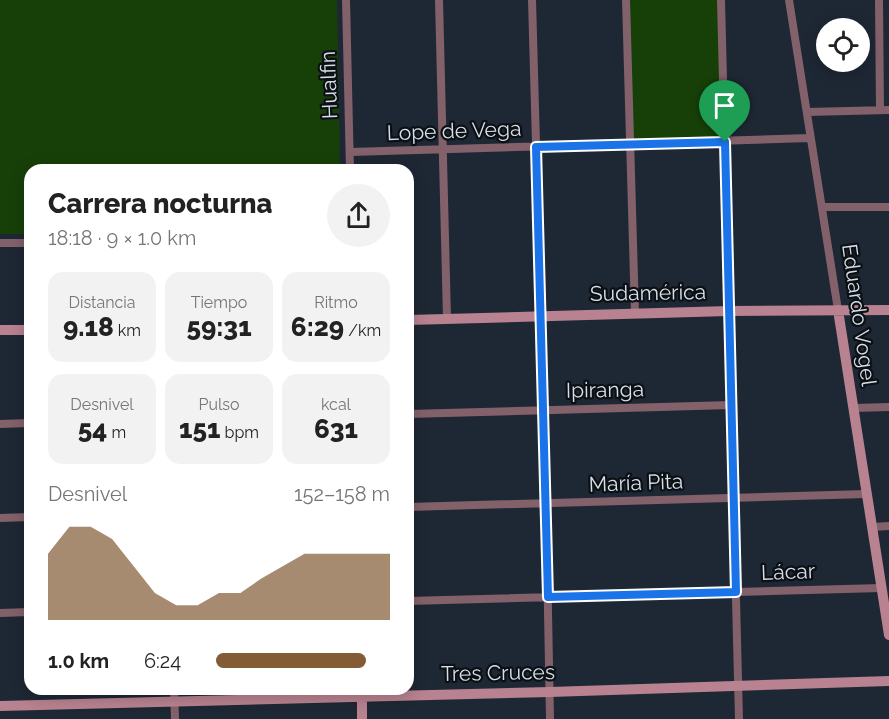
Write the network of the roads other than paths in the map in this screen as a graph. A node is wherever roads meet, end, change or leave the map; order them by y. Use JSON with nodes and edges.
{"nodes":[{"id":1,"x":346,"y":0,"type":"edge"},
{"id":2,"x":439,"y":0,"type":"edge"},
{"id":3,"x":532,"y":0,"type":"edge"},
{"id":4,"x":626,"y":0,"type":"edge"},
{"id":5,"x":721,"y":0,"type":"edge"},
{"id":6,"x":789,"y":0,"type":"edge"},
{"id":7,"x":879,"y":0,"type":"edge"},
{"id":8,"x":885,"y":110,"type":"edge"},
{"id":9,"x":807,"y":112,"type":"junction"},
{"id":10,"x":810,"y":138,"type":"junction"},
{"id":11,"x":725,"y":142,"type":"junction"},
{"id":12,"x":629,"y":144,"type":"junction"},
{"id":13,"x":536,"y":147,"type":"junction"},
{"id":14,"x":442,"y":150,"type":"junction"},
{"id":15,"x":350,"y":152,"type":"junction"},
{"id":16,"x":350,"y":164,"type":"edge"},
{"id":17,"x":823,"y":207,"type":"junction"},
{"id":18,"x":889,"y":207,"type":"edge"},
{"id":19,"x":0,"y":243,"type":"edge"},
{"id":20,"x":24,"y":243,"type":"edge"},
{"id":21,"x":838,"y":309,"type":"junction"},
{"id":22,"x":889,"y":310,"type":"edge"},
{"id":23,"x":729,"y":311,"type":"junction"},
{"id":24,"x":634,"y":313,"type":"junction"},
{"id":25,"x":542,"y":315,"type":"junction"},
{"id":26,"x":447,"y":318,"type":"junction"},
{"id":27,"x":414,"y":320,"type":"edge"},
{"id":28,"x":0,"y":330,"type":"edge"},
{"id":29,"x":24,"y":330,"type":"edge"},
{"id":30,"x":731,"y":405,"type":"junction"},
{"id":31,"x":889,"y":407,"type":"edge"},
{"id":32,"x":853,"y":408,"type":"junction"},
{"id":33,"x":543,"y":410,"type":"junction"},
{"id":34,"x":414,"y":414,"type":"edge"},
{"id":35,"x":24,"y":423,"type":"edge"},
{"id":36,"x":0,"y":424,"type":"edge"},
{"id":37,"x":866,"y":494,"type":"junction"},
{"id":38,"x":733,"y":499,"type":"junction"},
{"id":39,"x":546,"y":504,"type":"junction"},
{"id":40,"x":414,"y":507,"type":"edge"},
{"id":41,"x":0,"y":518,"type":"edge"},
{"id":42,"x":24,"y":518,"type":"edge"},
{"id":43,"x":889,"y":526,"type":"edge"},
{"id":44,"x":872,"y":527,"type":"junction"},
{"id":45,"x":881,"y":588,"type":"junction"},
{"id":46,"x":736,"y":592,"type":"junction"},
{"id":47,"x":548,"y":597,"type":"junction"},
{"id":48,"x":414,"y":602,"type":"edge"},
{"id":49,"x":24,"y":612,"type":"edge"},
{"id":50,"x":0,"y":613,"type":"edge"},
{"id":51,"x":889,"y":635,"type":"edge"},
{"id":52,"x":889,"y":681,"type":"edge"},
{"id":53,"x":738,"y":686,"type":"junction"},
{"id":54,"x":414,"y":692,"type":"edge"},
{"id":55,"x":550,"y":692,"type":"junction"},
{"id":56,"x":175,"y":695,"type":"edge"},
{"id":57,"x":300,"y":695,"type":"edge"},
{"id":58,"x":362,"y":695,"type":"edge"},
{"id":59,"x":175,"y":701,"type":"junction"},
{"id":60,"x":0,"y":705,"type":"edge"},
{"id":61,"x":175,"y":719,"type":"edge"},
{"id":62,"x":362,"y":719,"type":"edge"},
{"id":63,"x":550,"y":719,"type":"edge"},
{"id":64,"x":739,"y":719,"type":"edge"}],
"edges":[{"from":1,"to":15,"type":"street","name":"Hualfin"},
{"from":2,"to":14,"type":"street"},
{"from":3,"to":13,"type":"street"},
{"from":4,"to":12,"type":"street"},
{"from":5,"to":11,"type":"street"},
{"from":6,"to":9,"type":"street","name":"Eduardo Vogel"},
{"from":7,"to":8,"type":"street"},
{"from":8,"to":9,"type":"street"},
{"from":9,"to":10,"type":"street","name":"Eduardo Vogel"},
{"from":10,"to":11,"type":"street","name":"Lope de Vega"},
{"from":10,"to":17,"type":"street","name":"Eduardo Vogel"},
{"from":11,"to":12,"type":"street","name":"Lope de Vega"},
{"from":11,"to":23,"type":"street"},
{"from":12,"to":13,"type":"street","name":"Lope de Vega"},
{"from":12,"to":24,"type":"street"},
{"from":13,"to":14,"type":"street","name":"Lope de Vega"},
{"from":13,"to":25,"type":"street"},
{"from":14,"to":15,"type":"street","name":"Lope de Vega"},
{"from":14,"to":26,"type":"street"},
{"from":15,"to":16,"type":"street","name":"Hualfin"},
{"from":17,"to":18,"type":"street"},
{"from":17,"to":21,"type":"street","name":"Eduardo Vogel"},
{"from":19,"to":20,"type":"street"},
{"from":21,"to":22,"type":"street","name":"Sudamérica"},
{"from":21,"to":23,"type":"street","name":"Sudamérica"},
{"from":21,"to":32,"type":"street","name":"Eduardo Vogel"},
{"from":23,"to":24,"type":"street","name":"Sudamérica"},
{"from":23,"to":30,"type":"street"},
{"from":24,"to":25,"type":"street","name":"Sudamérica"},
{"from":25,"to":26,"type":"street","name":"Sudamérica"},
{"from":25,"to":33,"type":"street"},
{"from":26,"to":27,"type":"street","name":"Sudamérica"},
{"from":28,"to":29,"type":"street"},
{"from":30,"to":33,"type":"street","name":"Ipiranga"},
{"from":30,"to":38,"type":"street"},
{"from":31,"to":32,"type":"street"},
{"from":32,"to":37,"type":"street","name":"Eduardo Vogel"},
{"from":33,"to":34,"type":"street","name":"Ipiranga"},
{"from":33,"to":39,"type":"street"},
{"from":35,"to":36,"type":"street"},
{"from":37,"to":38,"type":"street","name":"María Pita"},
{"from":37,"to":44,"type":"street","name":"Eduardo Vogel"},
{"from":38,"to":39,"type":"street","name":"María Pita"},
{"from":38,"to":46,"type":"street"},
{"from":39,"to":40,"type":"street","name":"María Pita"},
{"from":39,"to":47,"type":"street"},
{"from":41,"to":42,"type":"street"},
{"from":43,"to":44,"type":"street"},
{"from":44,"to":45,"type":"street","name":"Eduardo Vogel"},
{"from":45,"to":46,"type":"street","name":"Lácar"},
{"from":45,"to":51,"type":"street","name":"Eduardo Vogel"},
{"from":46,"to":47,"type":"street","name":"Lácar"},
{"from":46,"to":53,"type":"street"},
{"from":47,"to":48,"type":"street","name":"Lácar"},
{"from":47,"to":55,"type":"street"},
{"from":49,"to":50,"type":"street"},
{"from":52,"to":53,"type":"street","name":"Tres Cruces"},
{"from":53,"to":55,"type":"street","name":"Tres Cruces"},
{"from":53,"to":64,"type":"street"},
{"from":54,"to":55,"type":"street","name":"Tres Cruces"},
{"from":55,"to":63,"type":"street"},
{"from":56,"to":59,"type":"street"},
{"from":57,"to":59,"type":"street","name":"Tres Cruces"},
{"from":58,"to":62,"type":"street"},
{"from":59,"to":60,"type":"street","name":"Tres Cruces"},
{"from":59,"to":61,"type":"street"}]}
